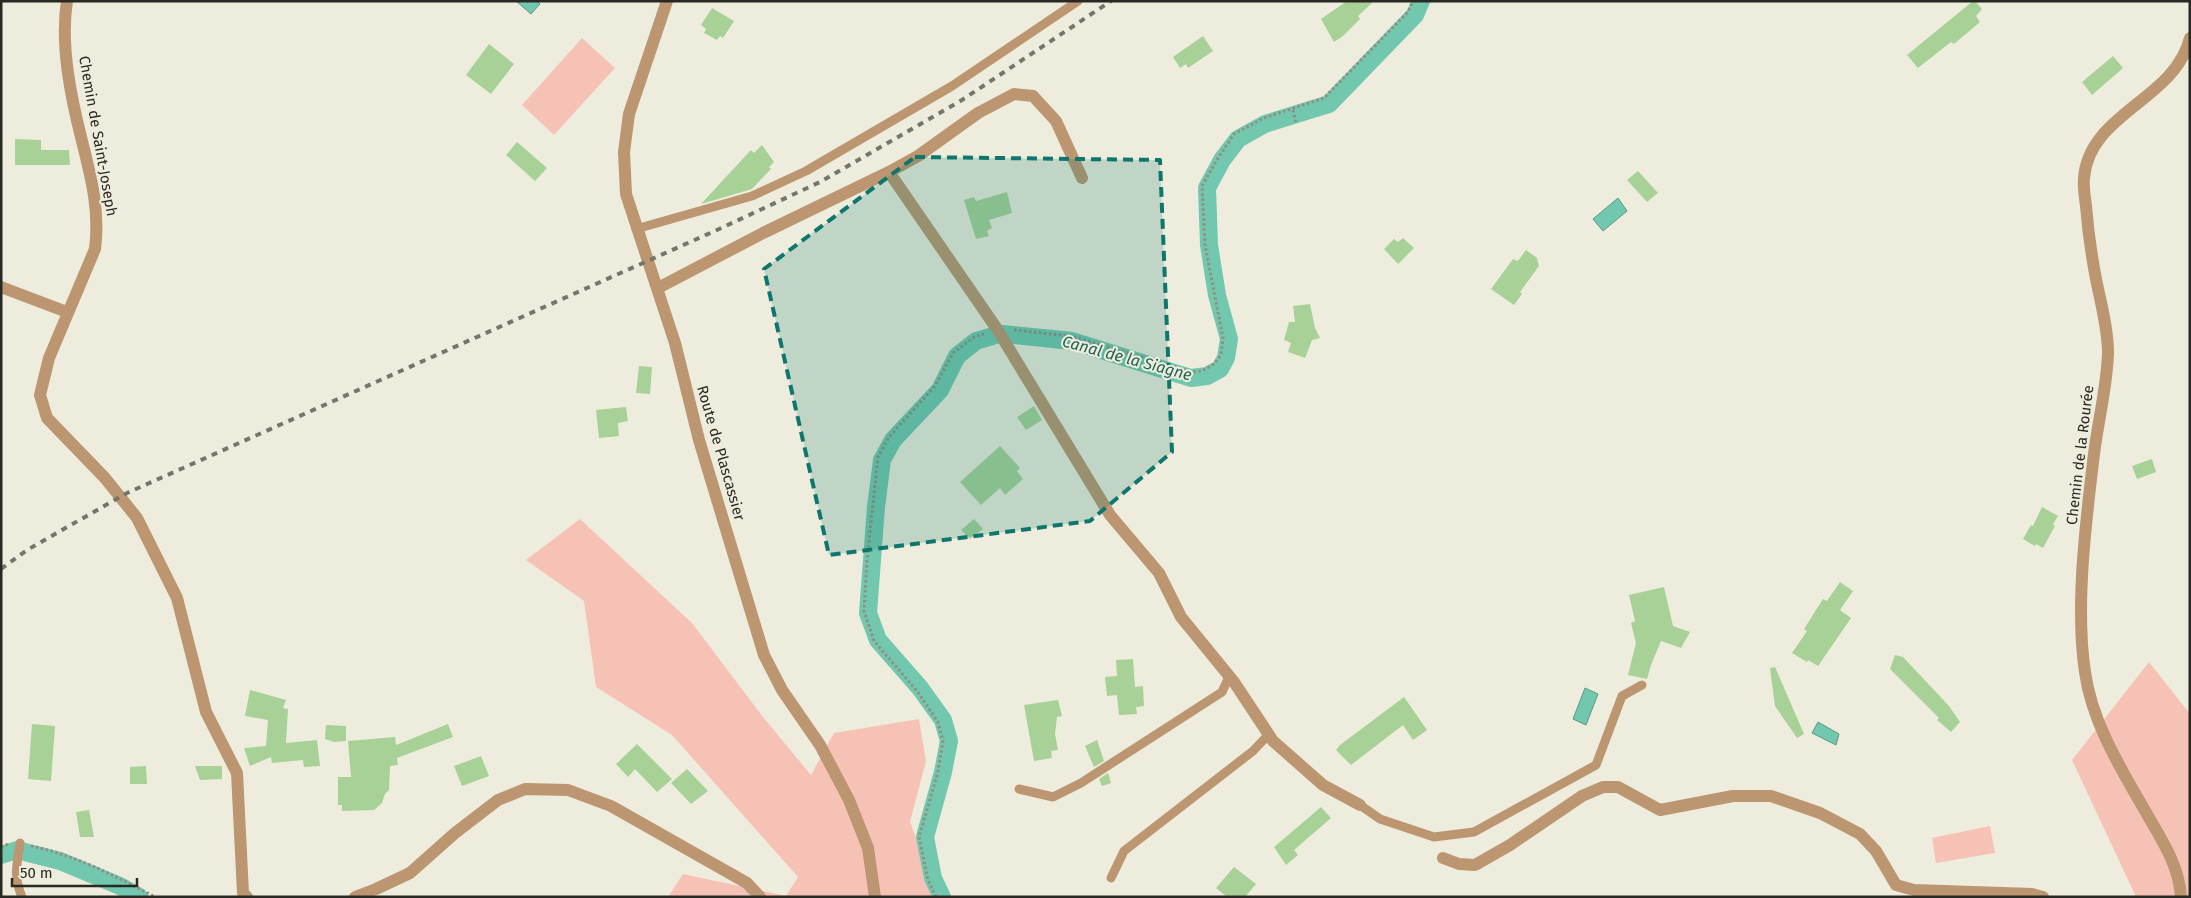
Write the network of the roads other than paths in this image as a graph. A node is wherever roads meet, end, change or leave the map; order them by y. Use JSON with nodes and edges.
{"nodes":[{"id":1,"x":67,"y":1,"type":"edge"},
{"id":2,"x":668,"y":1,"type":"edge"},
{"id":3,"x":1078,"y":1,"type":"edge"},
{"id":4,"x":2190,"y":38,"type":"edge"},
{"id":5,"x":889,"y":172,"type":"junction"},
{"id":6,"x":1082,"y":178,"type":"dead end"},
{"id":7,"x":636,"y":229,"type":"junction"},
{"id":8,"x":1,"y":287,"type":"edge"},
{"id":9,"x":658,"y":288,"type":"junction"},
{"id":10,"x":67,"y":312,"type":"junction"},
{"id":11,"x":1229,"y":677,"type":"junction"},
{"id":12,"x":1642,"y":685,"type":"dead end"},
{"id":13,"x":1269,"y":734,"type":"junction"},
{"id":14,"x":1019,"y":789,"type":"dead end"},
{"id":15,"x":1360,"y":805,"type":"joint"},
{"id":16,"x":20,"y":844,"type":"road end"},
{"id":17,"x":1443,"y":858,"type":"dead end"},
{"id":18,"x":1111,"y":878,"type":"dead end"},
{"id":19,"x":22,"y":897,"type":"edge"},
{"id":20,"x":247,"y":897,"type":"edge"},
{"id":21,"x":355,"y":897,"type":"edge"},
{"id":22,"x":760,"y":897,"type":"edge"},
{"id":23,"x":875,"y":897,"type":"edge"},
{"id":24,"x":2043,"y":897,"type":"edge"},
{"id":25,"x":2181,"y":897,"type":"edge"}],
"edges":[{"from":1,"to":10,"type":"street","name":"Chemin de Saint-Joseph"},
{"from":2,"to":7,"type":"street","name":"Route de Plascassier"},
{"from":3,"to":7,"type":"lane"},
{"from":4,"to":25,"type":"street","name":"Chemin de la Rourée"},
{"from":5,"to":6,"type":"street"},
{"from":5,"to":9,"type":"street"},
{"from":5,"to":11,"type":"street"},
{"from":7,"to":9,"type":"street","name":"Route de Plascassier"},
{"from":8,"to":10,"type":"street"},
{"from":9,"to":23,"type":"street","name":"Route de Plascassier"},
{"from":10,"to":20,"type":"street","name":"Chemin de Saint-Joseph"},
{"from":11,"to":13,"type":"street"},
{"from":11,"to":14,"type":"lane"},
{"from":12,"to":15,"type":"lane"},
{"from":13,"to":15,"type":"street"},
{"from":13,"to":18,"type":"lane"},
{"from":16,"to":19,"type":"lane"},
{"from":17,"to":24,"type":"street"},
{"from":21,"to":22,"type":"street"}]}
